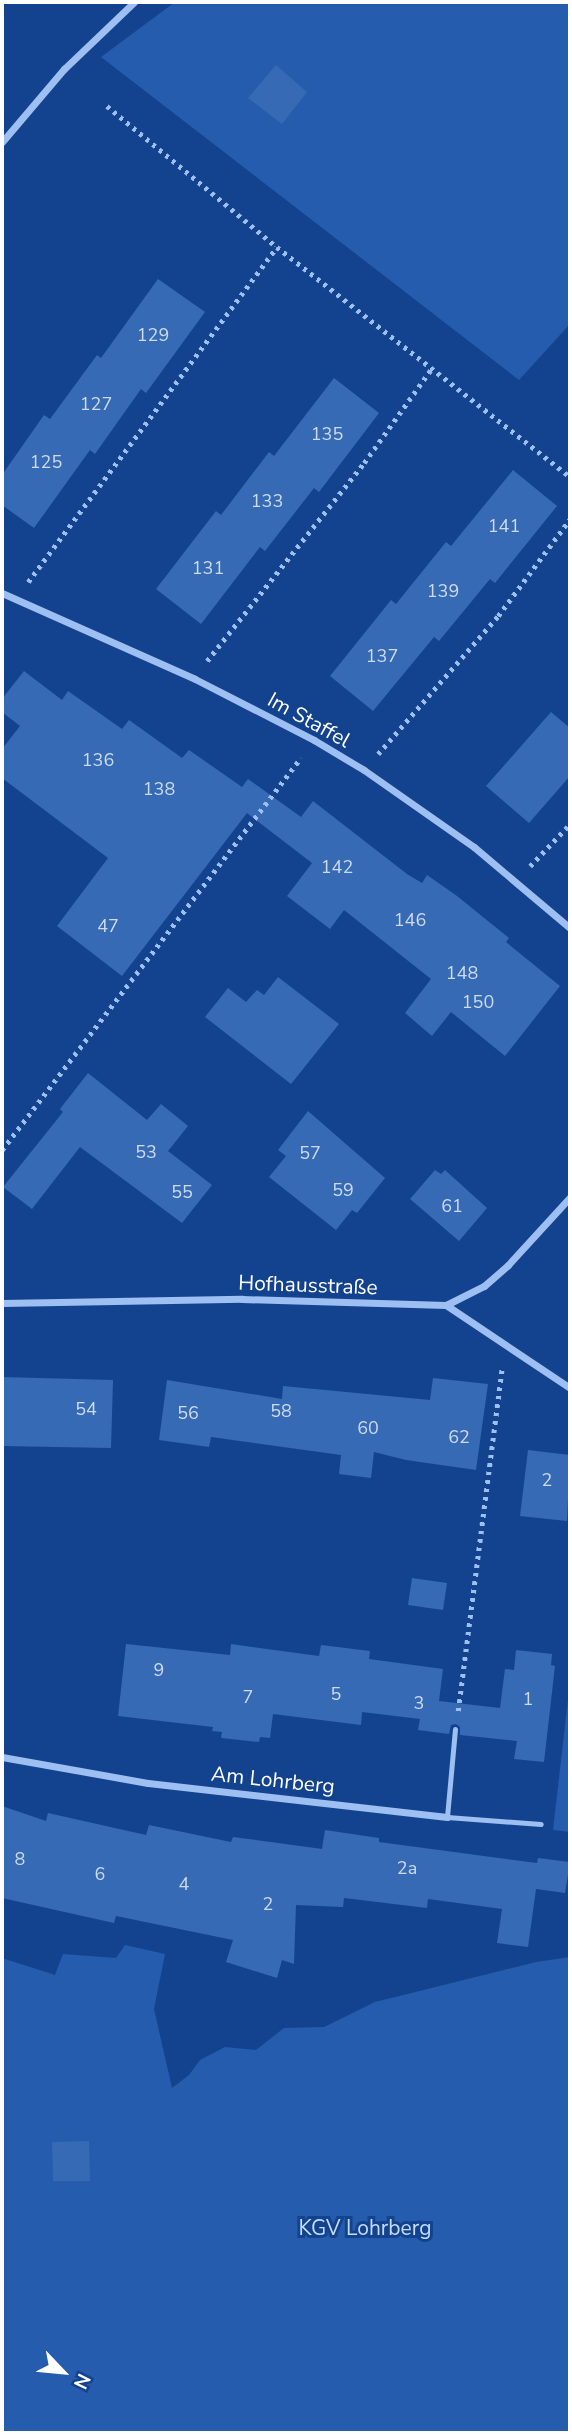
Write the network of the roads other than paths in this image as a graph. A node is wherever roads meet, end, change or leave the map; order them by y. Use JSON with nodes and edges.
{"nodes":[{"id":1,"x":134,"y":2,"type":"edge"},
{"id":2,"x":2,"y":142,"type":"edge"},
{"id":3,"x":2,"y":593,"type":"edge"},
{"id":4,"x":570,"y":928,"type":"edge"},
{"id":5,"x":570,"y":1197,"type":"edge"},
{"id":6,"x":2,"y":1303,"type":"edge"},
{"id":7,"x":446,"y":1305,"type":"junction"},
{"id":8,"x":570,"y":1388,"type":"edge"},
{"id":9,"x":456,"y":1730,"type":"road end"},
{"id":10,"x":2,"y":1758,"type":"edge"},
{"id":11,"x":447,"y":1817,"type":"junction"},
{"id":12,"x":541,"y":1824,"type":"dead end"}],
"edges":[{"from":1,"to":2,"type":"street"},
{"from":3,"to":4,"type":"street","name":"Im Staffel"},
{"from":5,"to":7,"type":"street","name":"Hofhausstraße"},
{"from":6,"to":7,"type":"street","name":"Hofhausstraße"},
{"from":7,"to":8,"type":"street"},
{"from":9,"to":11,"type":"lane"},
{"from":10,"to":11,"type":"street","name":"Am Lohrberg"},
{"from":11,"to":12,"type":"lane","name":"Am Lohrberg"}]}
